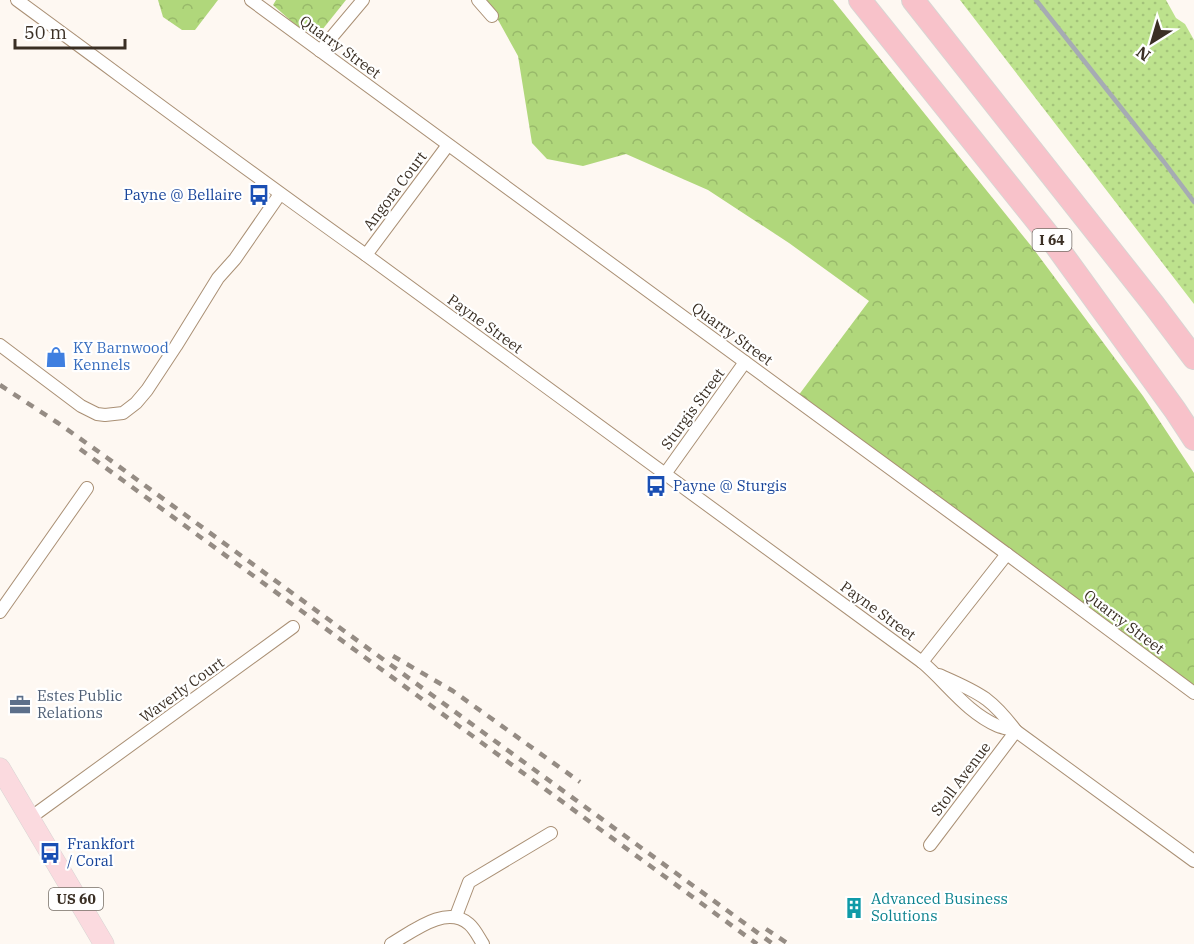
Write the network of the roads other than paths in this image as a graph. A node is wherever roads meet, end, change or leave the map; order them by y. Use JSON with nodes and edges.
{"nodes":[{"id":1,"x":17,"y":0,"type":"edge"},
{"id":2,"x":252,"y":0,"type":"edge"},
{"id":3,"x":363,"y":0,"type":"edge"},
{"id":4,"x":478,"y":0,"type":"edge"},
{"id":5,"x":860,"y":0,"type":"edge"},
{"id":6,"x":913,"y":0,"type":"edge"},
{"id":7,"x":492,"y":16,"type":"dead end"},
{"id":8,"x":320,"y":51,"type":"junction"},
{"id":9,"x":448,"y":145,"type":"junction"},
{"id":10,"x":280,"y":194,"type":"junction"},
{"id":11,"x":366,"y":255,"type":"junction"},
{"id":12,"x":0,"y":345,"type":"edge"},
{"id":13,"x":1194,"y":358,"type":"edge"},
{"id":14,"x":745,"y":362,"type":"junction"},
{"id":15,"x":1194,"y":439,"type":"edge"},
{"id":16,"x":665,"y":474,"type":"junction"},
{"id":17,"x":87,"y":488,"type":"dead end"},
{"id":18,"x":1007,"y":554,"type":"junction"},
{"id":19,"x":0,"y":612,"type":"edge"},
{"id":20,"x":293,"y":627,"type":"dead end"},
{"id":21,"x":922,"y":662,"type":"junction"},
{"id":22,"x":935,"y":673,"type":"junction"},
{"id":23,"x":1194,"y":693,"type":"edge"},
{"id":24,"x":1016,"y":730,"type":"junction"},
{"id":25,"x":0,"y":768,"type":"edge"},
{"id":26,"x":30,"y":818,"type":"junction"},
{"id":27,"x":551,"y":832,"type":"dead end"},
{"id":28,"x":930,"y":845,"type":"dead end"},
{"id":29,"x":1194,"y":861,"type":"edge"},
{"id":30,"x":456,"y":916,"type":"junction"},
{"id":31,"x":104,"y":944,"type":"edge"},
{"id":32,"x":391,"y":944,"type":"edge"},
{"id":33,"x":483,"y":944,"type":"edge"}],
"edges":[{"from":1,"to":10,"type":"street","name":"Payne Street"},
{"from":2,"to":8,"type":"street","name":"Quarry Street"},
{"from":3,"to":8,"type":"street"},
{"from":4,"to":7,"type":"street"},
{"from":5,"to":15,"type":"highway","number":"I 64"},
{"from":6,"to":13,"type":"highway","number":"I 64"},
{"from":8,"to":9,"type":"street","name":"Quarry Street"},
{"from":9,"to":11,"type":"street","name":"Angora Court"},
{"from":9,"to":14,"type":"street","name":"Quarry Street"},
{"from":10,"to":11,"type":"street","name":"Payne Street"},
{"from":10,"to":12,"type":"street"},
{"from":11,"to":16,"type":"street","name":"Payne Street"},
{"from":14,"to":16,"type":"street","name":"Sturgis Street"},
{"from":14,"to":18,"type":"street","name":"Quarry Street"},
{"from":16,"to":21,"type":"street","name":"Payne Street"},
{"from":17,"to":19,"type":"street"},
{"from":18,"to":21,"type":"street"},
{"from":18,"to":23,"type":"street","name":"Quarry Street"},
{"from":20,"to":26,"type":"street","name":"Waverly Court"},
{"from":21,"to":22,"type":"street","name":"Payne Street"},
{"from":22,"to":24,"type":"street","name":"Payne Street"},
{"from":22,"to":24,"type":"street","name":"Payne Street"},
{"from":24,"to":28,"type":"street","name":"Stoll Avenue"},
{"from":24,"to":29,"type":"street","name":"Payne Street"},
{"from":25,"to":26,"type":"main road","number":"US 60"},
{"from":26,"to":31,"type":"main road","number":"US 60"},
{"from":27,"to":30,"type":"street"},
{"from":30,"to":32,"type":"street"},
{"from":30,"to":33,"type":"street"}]}
